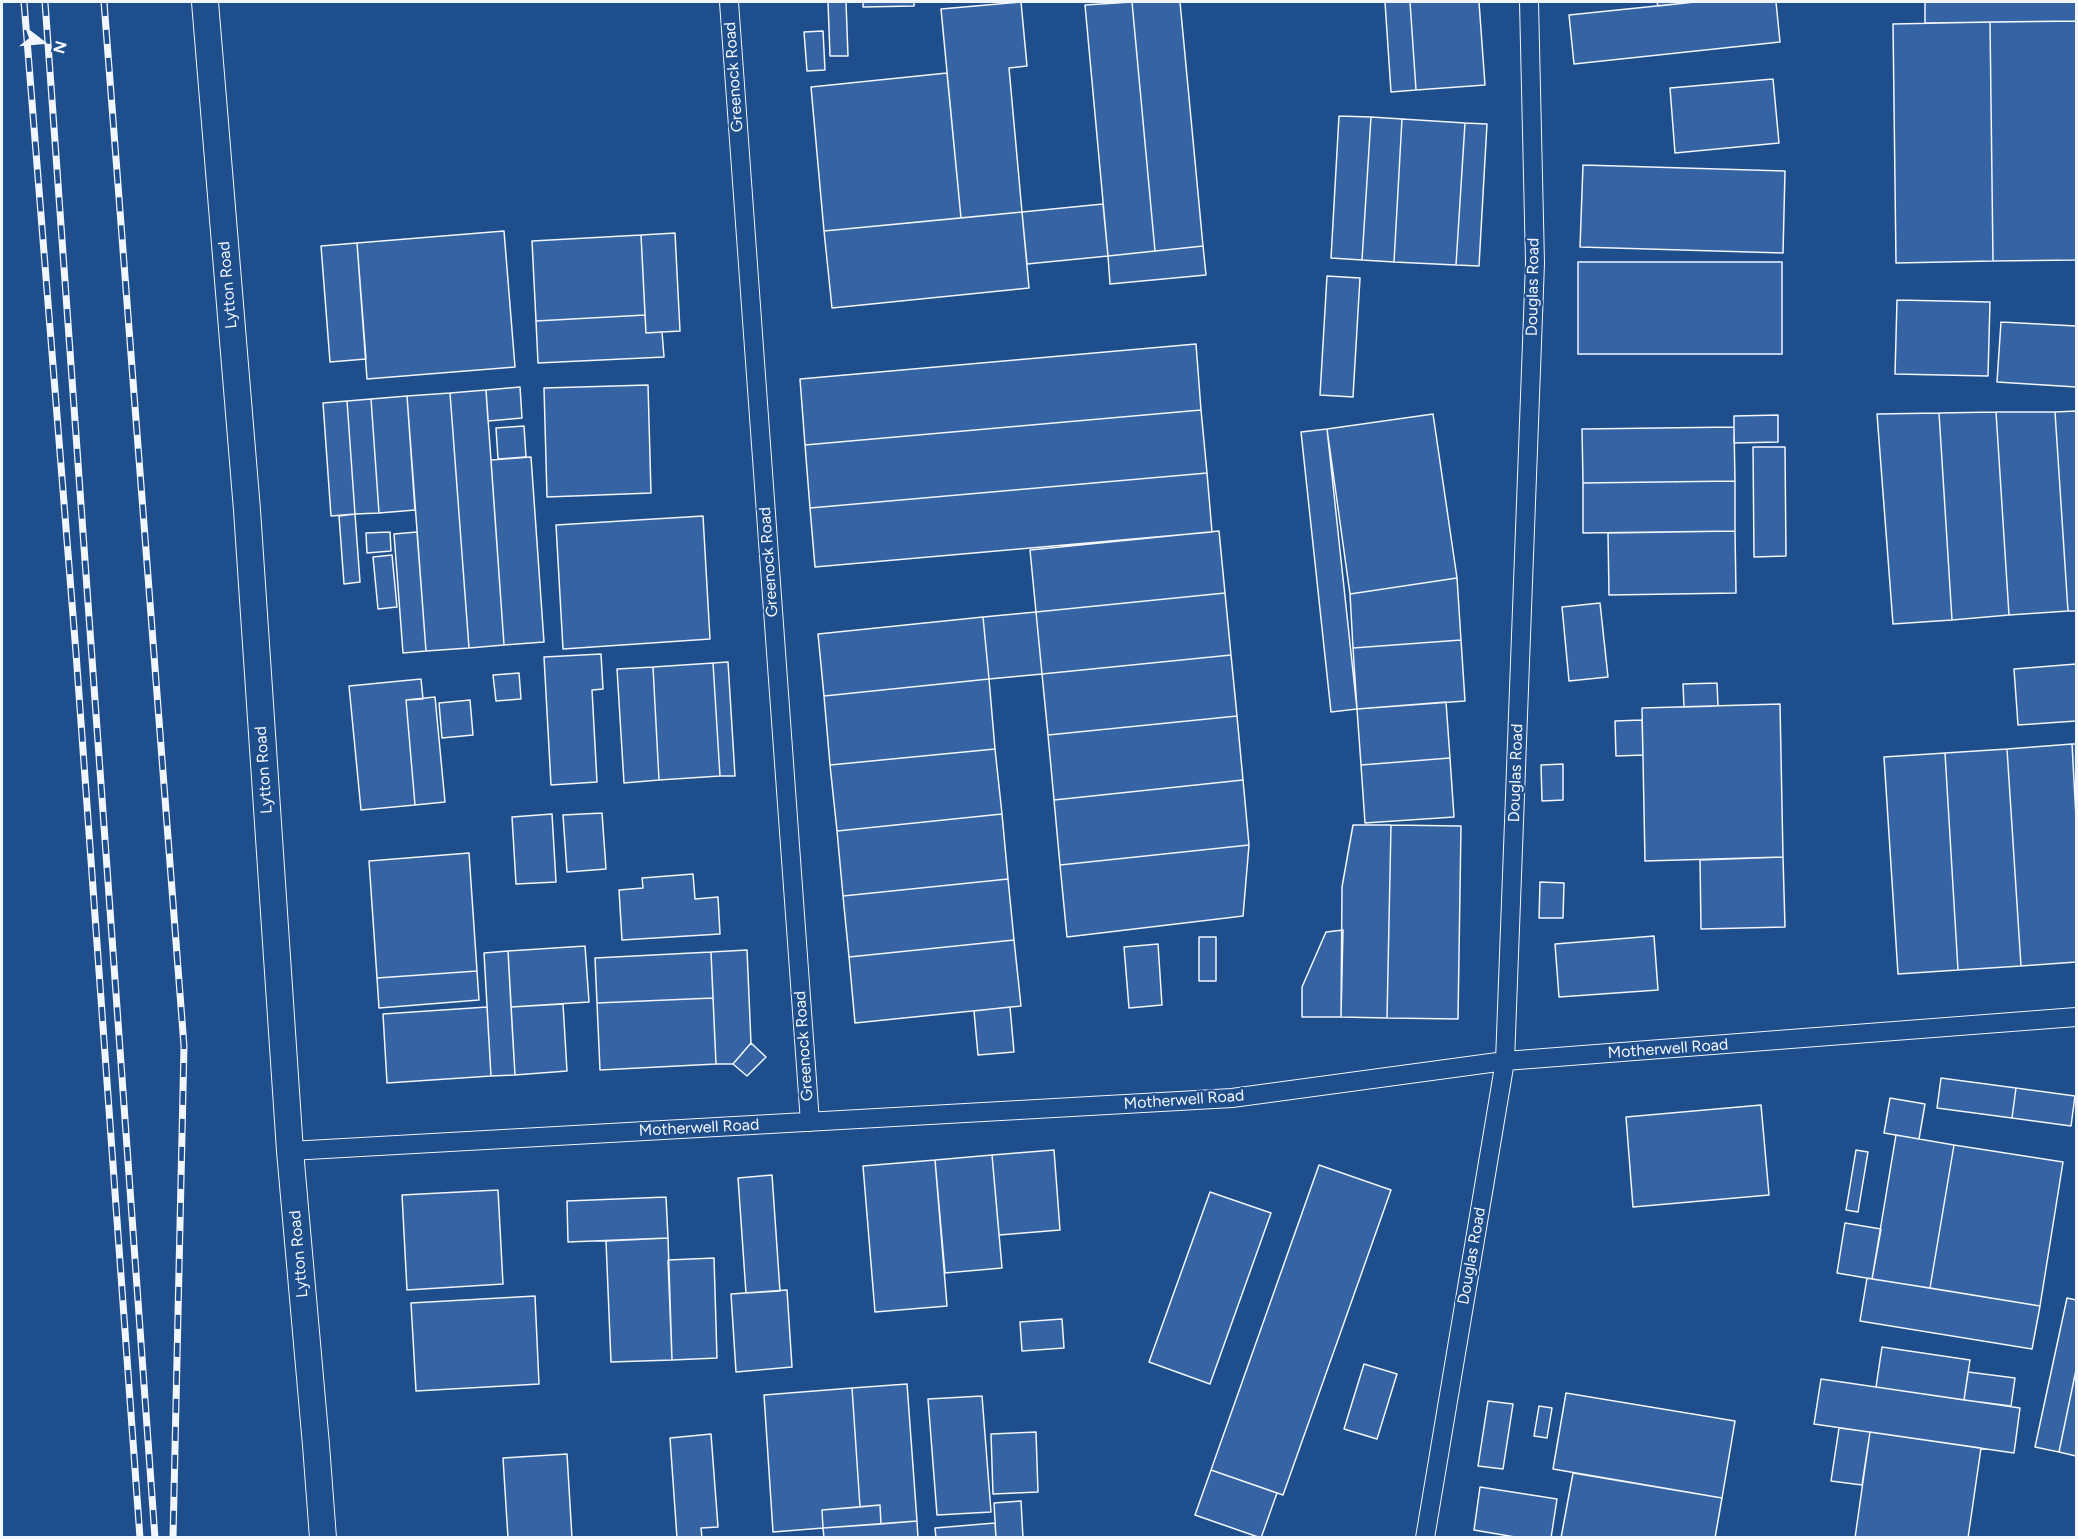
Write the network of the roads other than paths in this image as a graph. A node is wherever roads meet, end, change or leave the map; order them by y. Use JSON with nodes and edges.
{"nodes":[{"id":1,"x":205,"y":2,"type":"edge"},
{"id":2,"x":729,"y":2,"type":"edge"},
{"id":3,"x":1529,"y":2,"type":"edge"},
{"id":4,"x":2076,"y":1017,"type":"edge"},
{"id":5,"x":1505,"y":1062,"type":"junction"},
{"id":6,"x":810,"y":1122,"type":"junction"},
{"id":7,"x":290,"y":1151,"type":"junction"},
{"id":8,"x":323,"y":1538,"type":"edge"},
{"id":9,"x":1425,"y":1538,"type":"edge"}],
"edges":[{"from":1,"to":7,"type":"main road","name":"Lytton Road"},
{"from":2,"to":6,"type":"street","name":"Greenock Road"},
{"from":3,"to":5,"type":"street","name":"Douglas Road"},
{"from":4,"to":5,"type":"street","name":"Motherwell Road"},
{"from":5,"to":6,"type":"street","name":"Motherwell Road"},
{"from":5,"to":9,"type":"street","name":"Douglas Road"},
{"from":6,"to":7,"type":"street","name":"Motherwell Road"},
{"from":7,"to":8,"type":"main road","name":"Lytton Road"}]}
